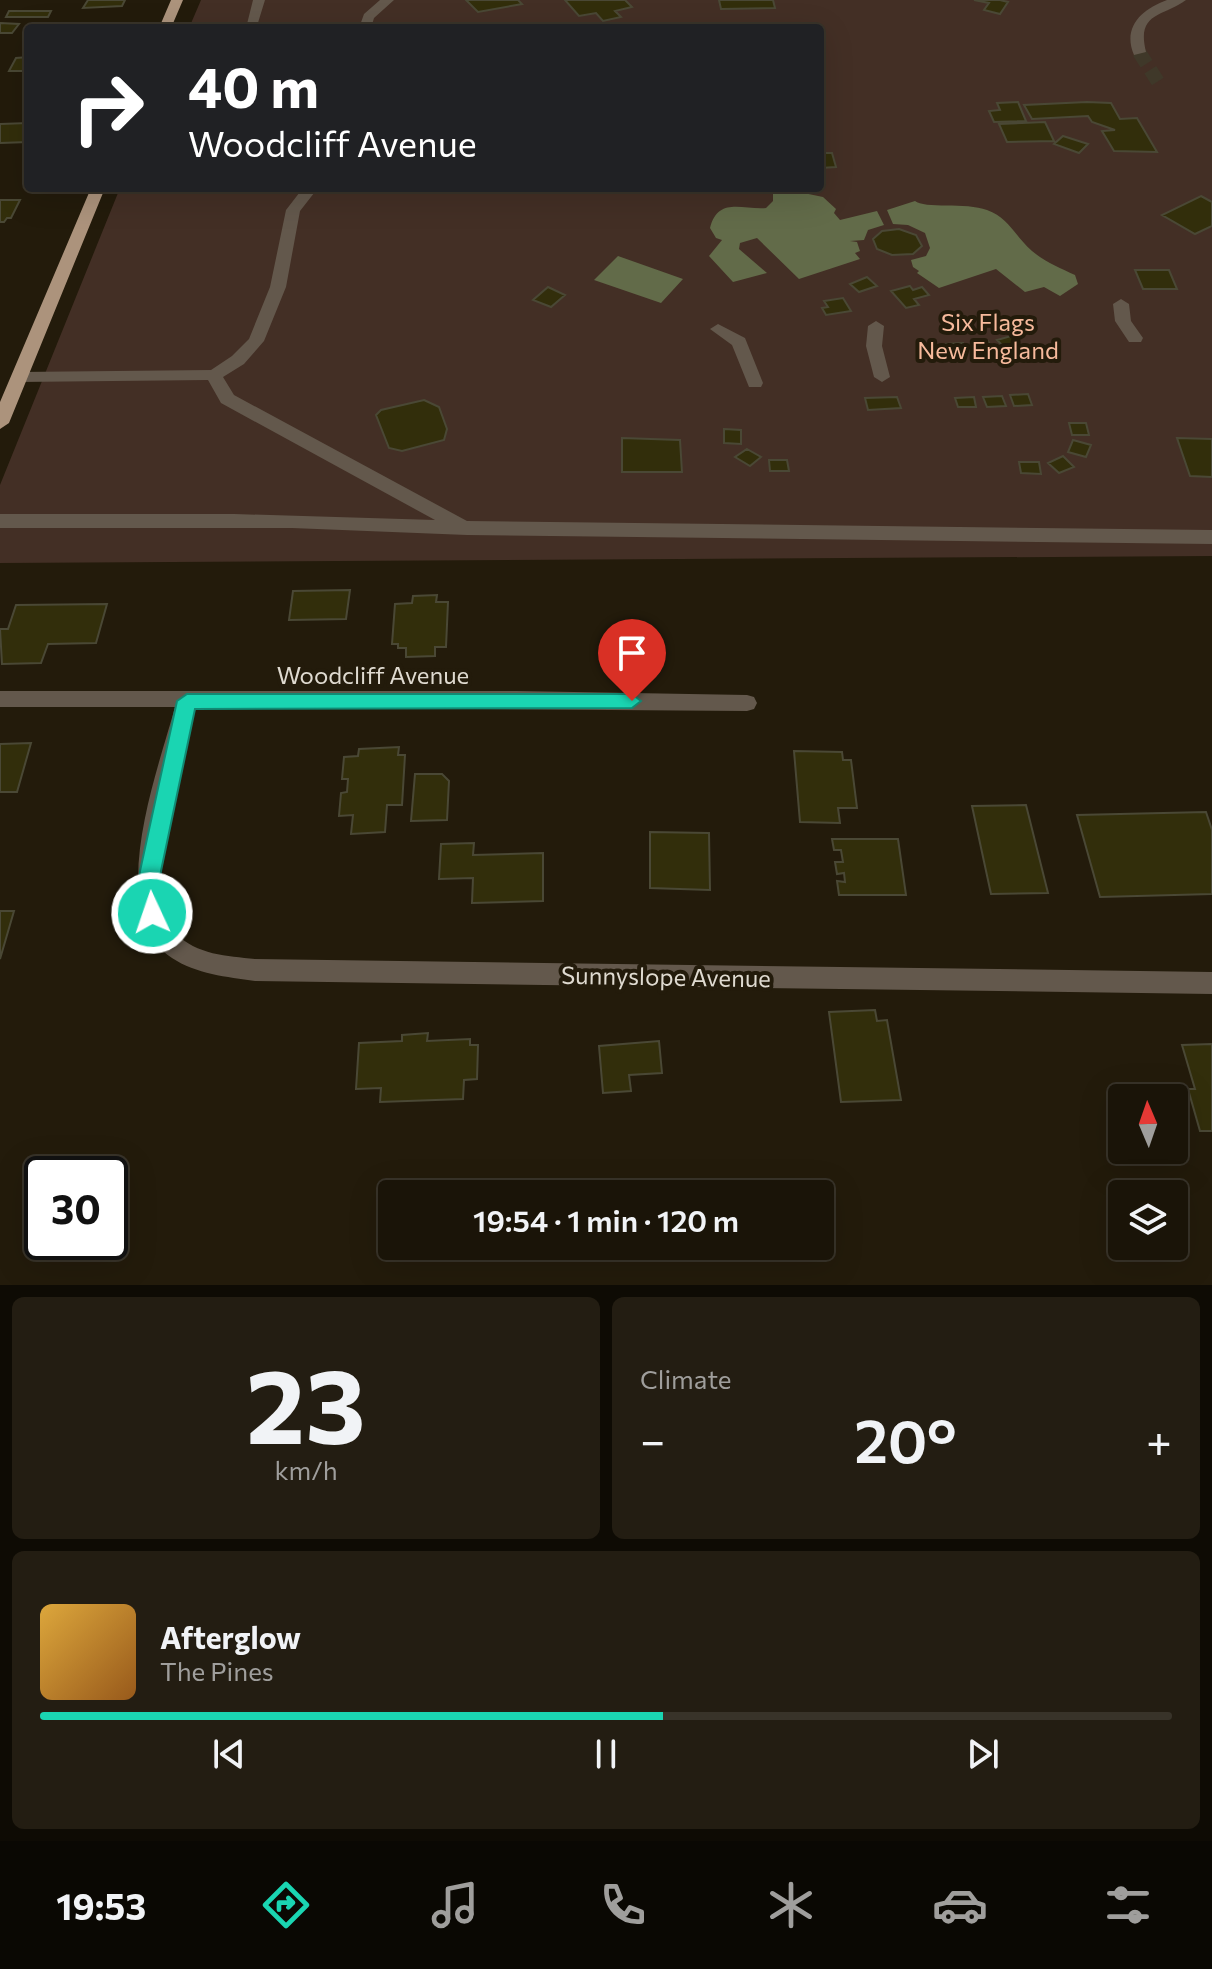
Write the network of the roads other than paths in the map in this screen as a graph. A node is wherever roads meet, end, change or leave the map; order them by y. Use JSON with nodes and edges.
{"nodes":[{"id":1,"x":177,"y":0,"type":"edge"},
{"id":2,"x":259,"y":0,"type":"edge"},
{"id":3,"x":388,"y":0,"type":"edge"},
{"id":4,"x":1180,"y":0,"type":"edge"},
{"id":5,"x":167,"y":24,"type":"edge"},
{"id":6,"x":252,"y":24,"type":"edge"},
{"id":7,"x":366,"y":24,"type":"edge"},
{"id":8,"x":1139,"y":52,"type":"tunnel mouth"},
{"id":9,"x":96,"y":192,"type":"edge"},
{"id":10,"x":308,"y":192,"type":"edge"},
{"id":11,"x":1121,"y":304,"type":"dead end"},
{"id":12,"x":876,"y":326,"type":"dead end"},
{"id":13,"x":718,"y":329,"type":"dead end"},
{"id":14,"x":1135,"y":338,"type":"dead end"},
{"id":15,"x":214,"y":375,"type":"junction"},
{"id":16,"x":19,"y":377,"type":"junction"},
{"id":17,"x":882,"y":377,"type":"dead end"},
{"id":18,"x":755,"y":383,"type":"dead end"},
{"id":19,"x":0,"y":423,"type":"edge"},
{"id":20,"x":0,"y":521,"type":"edge"},
{"id":21,"x":467,"y":528,"type":"junction"},
{"id":22,"x":1212,"y":537,"type":"edge"},
{"id":23,"x":0,"y":699,"type":"edge"},
{"id":24,"x":187,"y":701,"type":"junction"},
{"id":25,"x":747,"y":703,"type":"dead end"},
{"id":26,"x":1212,"y":983,"type":"edge"}],
"edges":[{"from":1,"to":5,"type":"main road"},
{"from":2,"to":6,"type":"street"},
{"from":3,"to":7,"type":"street"},
{"from":4,"to":8,"type":"street"},
{"from":9,"to":16,"type":"main road"},
{"from":10,"to":15,"type":"street"},
{"from":11,"to":14,"type":"street"},
{"from":12,"to":17,"type":"street"},
{"from":13,"to":18,"type":"street"},
{"from":15,"to":16,"type":"street"},
{"from":15,"to":21,"type":"street"},
{"from":16,"to":19,"type":"main road"},
{"from":20,"to":21,"type":"street"},
{"from":21,"to":22,"type":"street"},
{"from":23,"to":24,"type":"street","name":"Woodcliff Avenue"},
{"from":24,"to":25,"type":"street","name":"Woodcliff Avenue"},
{"from":24,"to":26,"type":"street","name":"Sunnyslope Avenue"}]}
